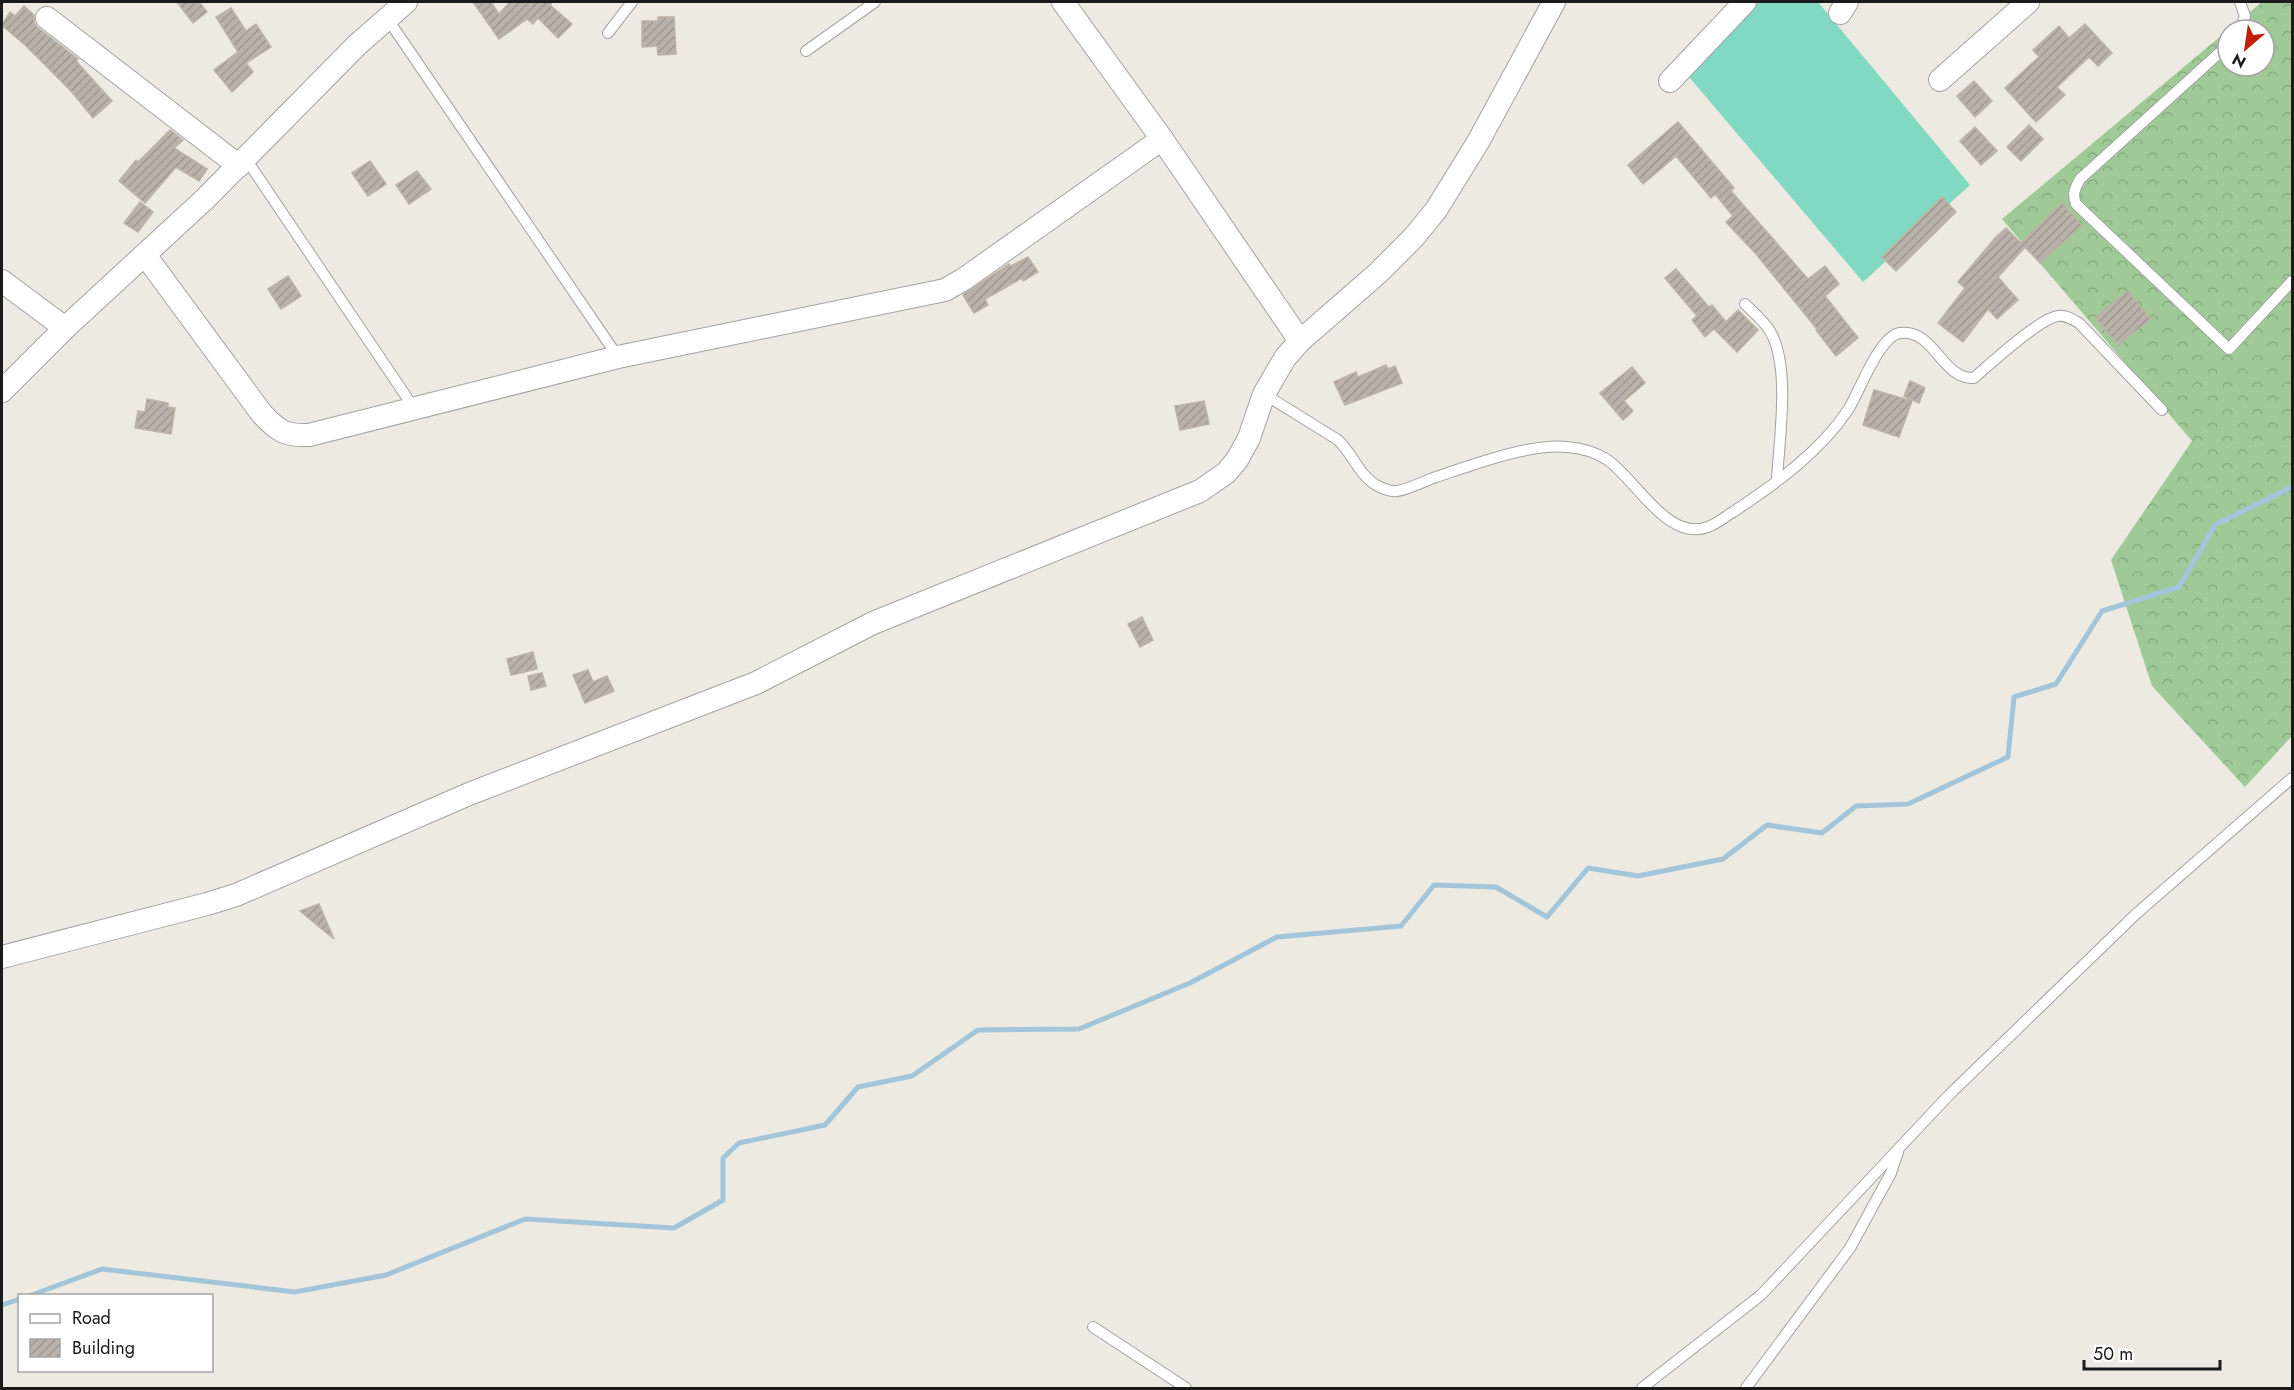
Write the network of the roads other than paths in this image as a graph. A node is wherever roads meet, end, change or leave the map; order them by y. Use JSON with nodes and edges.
{"nodes":[{"id":1,"x":406,"y":2,"type":"edge"},
{"id":2,"x":632,"y":2,"type":"edge"},
{"id":3,"x":875,"y":2,"type":"edge"},
{"id":4,"x":1063,"y":2,"type":"edge"},
{"id":5,"x":1554,"y":2,"type":"edge"},
{"id":6,"x":1745,"y":2,"type":"edge"},
{"id":7,"x":2028,"y":2,"type":"edge"},
{"id":8,"x":2240,"y":2,"type":"edge"},
{"id":9,"x":47,"y":18,"type":"dead end"},
{"id":10,"x":387,"y":18,"type":"junction"},
{"id":11,"x":2244,"y":18,"type":"edge"},
{"id":12,"x":608,"y":33,"type":"dead end"},
{"id":13,"x":806,"y":51,"type":"dead end"},
{"id":14,"x":2216,"y":56,"type":"edge"},
{"id":15,"x":1940,"y":80,"type":"dead end"},
{"id":16,"x":1670,"y":81,"type":"dead end"},
{"id":17,"x":1162,"y":139,"type":"junction"},
{"id":18,"x":242,"y":162,"type":"junction"},
{"id":19,"x":145,"y":255,"type":"junction"},
{"id":20,"x":2,"y":281,"type":"edge"},
{"id":21,"x":2292,"y":281,"type":"edge"},
{"id":22,"x":1744,"y":304,"type":"dead end"},
{"id":23,"x":65,"y":328,"type":"junction"},
{"id":24,"x":1300,"y":341,"type":"junction"},
{"id":25,"x":618,"y":357,"type":"junction"},
{"id":26,"x":2,"y":391,"type":"edge"},
{"id":27,"x":1264,"y":394,"type":"junction"},
{"id":28,"x":414,"y":408,"type":"junction"},
{"id":29,"x":2162,"y":410,"type":"dead end"},
{"id":30,"x":1778,"y":480,"type":"junction"},
{"id":31,"x":2292,"y":778,"type":"edge"},
{"id":32,"x":2,"y":957,"type":"edge"},
{"id":33,"x":1899,"y":1148,"type":"junction"},
{"id":34,"x":1093,"y":1327,"type":"dead end"},
{"id":35,"x":1186,"y":1389,"type":"edge"},
{"id":36,"x":1642,"y":1389,"type":"edge"},
{"id":37,"x":1746,"y":1389,"type":"edge"}],
"edges":[{"from":1,"to":10,"type":"street"},
{"from":2,"to":12,"type":"lane"},
{"from":3,"to":13,"type":"lane"},
{"from":4,"to":17,"type":"street"},
{"from":5,"to":24,"type":"street"},
{"from":6,"to":16,"type":"street"},
{"from":7,"to":15,"type":"street"},
{"from":8,"to":11,"type":"lane"},
{"from":9,"to":18,"type":"street"},
{"from":10,"to":18,"type":"street"},
{"from":10,"to":25,"type":"lane"},
{"from":14,"to":21,"type":"lane"},
{"from":17,"to":24,"type":"street"},
{"from":17,"to":25,"type":"street"},
{"from":18,"to":19,"type":"street"},
{"from":18,"to":28,"type":"lane"},
{"from":19,"to":23,"type":"street"},
{"from":19,"to":28,"type":"street"},
{"from":20,"to":23,"type":"street"},
{"from":22,"to":30,"type":"lane"},
{"from":23,"to":26,"type":"street"},
{"from":24,"to":27,"type":"street"},
{"from":25,"to":28,"type":"street"},
{"from":27,"to":30,"type":"lane"},
{"from":27,"to":32,"type":"street"},
{"from":29,"to":30,"type":"lane"},
{"from":31,"to":33,"type":"lane"},
{"from":33,"to":36,"type":"lane"},
{"from":33,"to":37,"type":"lane"},
{"from":34,"to":35,"type":"lane"}]}
